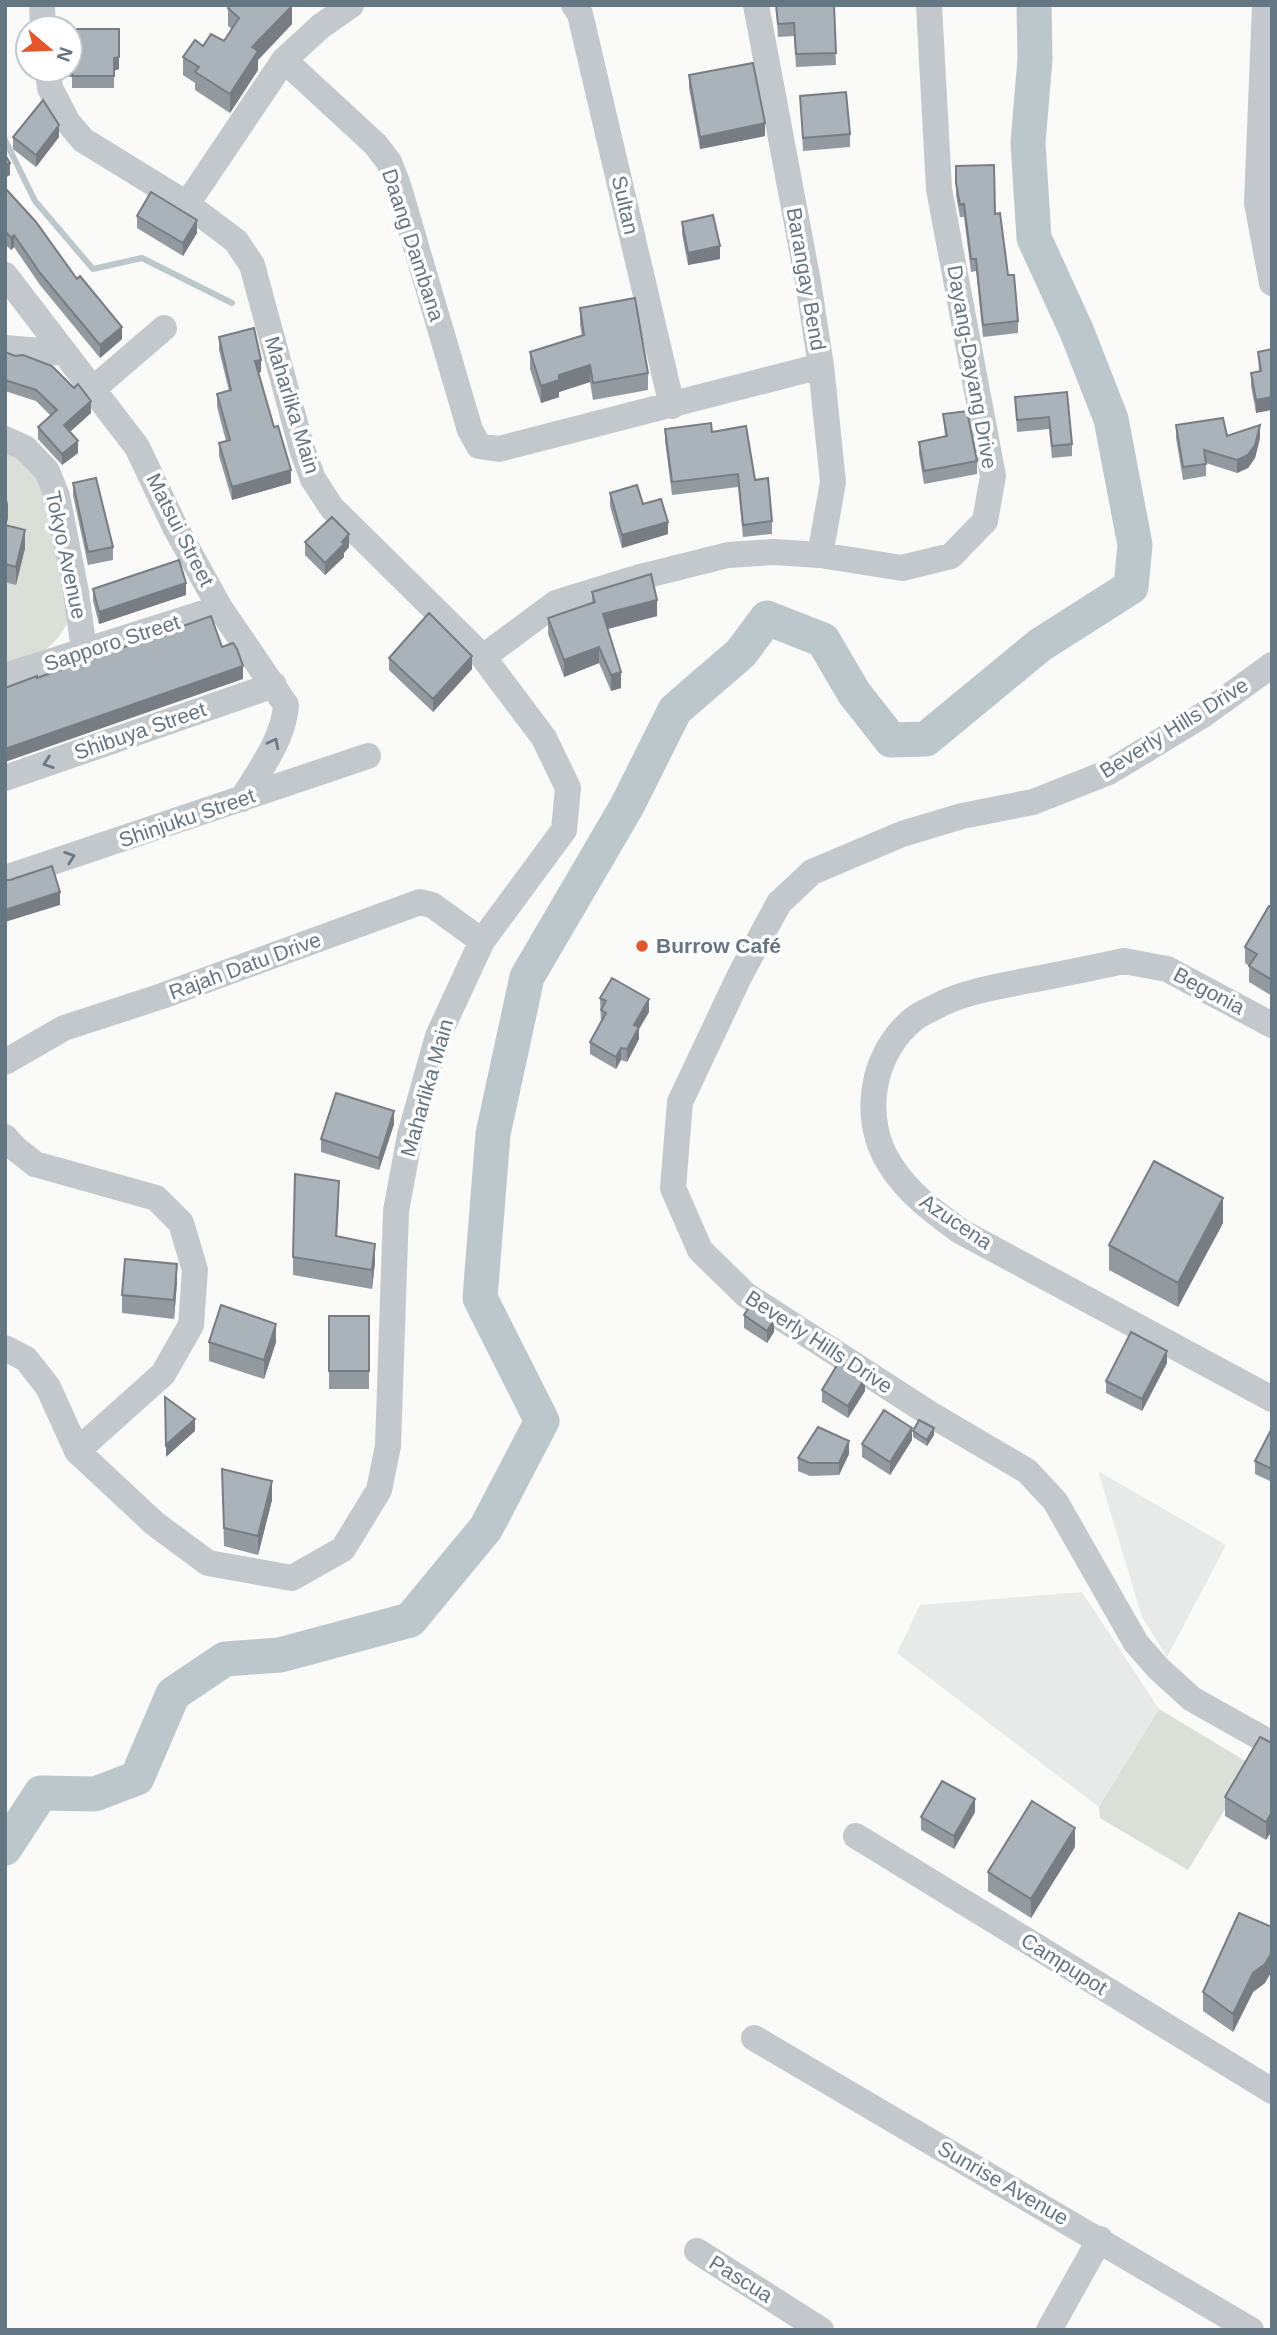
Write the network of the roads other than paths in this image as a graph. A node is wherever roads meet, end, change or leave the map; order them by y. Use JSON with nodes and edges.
{"nodes":[{"id":1,"x":351,"y":5,"type":"edge"},
{"id":2,"x":574,"y":5,"type":"edge"},
{"id":3,"x":756,"y":5,"type":"edge"},
{"id":4,"x":929,"y":5,"type":"edge"},
{"id":5,"x":1265,"y":5,"type":"edge"},
{"id":6,"x":284,"y":60,"type":"junction"},
{"id":7,"x":50,"y":84,"type":"edge"},
{"id":8,"x":187,"y":204,"type":"junction"},
{"id":9,"x":1265,"y":220,"type":"edge"},
{"id":10,"x":5,"y":275,"type":"edge"},
{"id":11,"x":1272,"y":283,"type":"edge"},
{"id":12,"x":164,"y":328,"type":"dead end"},
{"id":13,"x":5,"y":348,"type":"edge"},
{"id":14,"x":65,"y":353,"type":"junction"},
{"id":15,"x":821,"y":366,"type":"junction"},
{"id":16,"x":93,"y":390,"type":"junction"},
{"id":17,"x":672,"y":406,"type":"junction"},
{"id":18,"x":5,"y":439,"type":"edge"},
{"id":19,"x":820,"y":555,"type":"junction"},
{"id":20,"x":220,"y":608,"type":"junction"},
{"id":21,"x":84,"y":650,"type":"junction"},
{"id":22,"x":483,"y":657,"type":"junction"},
{"id":23,"x":1272,"y":665,"type":"edge"},
{"id":24,"x":5,"y":676,"type":"edge"},
{"id":25,"x":274,"y":684,"type":"junction"},
{"id":26,"x":368,"y":756,"type":"dead end"},
{"id":27,"x":5,"y":778,"type":"edge"},
{"id":28,"x":242,"y":799,"type":"junction"},
{"id":29,"x":5,"y":878,"type":"edge"},
{"id":30,"x":482,"y":941,"type":"junction"},
{"id":31,"x":1143,"y":963,"type":"joint"},
{"id":32,"x":1272,"y":1025,"type":"edge"},
{"id":33,"x":5,"y":1062,"type":"edge"},
{"id":34,"x":5,"y":1137,"type":"edge"},
{"id":35,"x":5,"y":1348,"type":"edge"},
{"id":36,"x":1272,"y":1399,"type":"edge"},
{"id":37,"x":77,"y":1451,"type":"junction"},
{"id":38,"x":1272,"y":1744,"type":"edge"},
{"id":39,"x":856,"y":1836,"type":"dead end"},
{"id":40,"x":754,"y":2038,"type":"dead end"},
{"id":41,"x":1272,"y":2091,"type":"edge"},
{"id":42,"x":1100,"y":2239,"type":"junction"},
{"id":43,"x":697,"y":2251,"type":"dead end"},
{"id":44,"x":821,"y":2330,"type":"edge"},
{"id":45,"x":1049,"y":2330,"type":"edge"},
{"id":46,"x":1251,"y":2330,"type":"edge"}],
"edges":[{"from":1,"to":6,"type":"street"},
{"from":2,"to":17,"type":"street","name":"Sultan"},
{"from":3,"to":15,"type":"street","name":"Barangay Bend"},
{"from":4,"to":19,"type":"street","name":"Dayang-Dayang Drive"},
{"from":5,"to":9,"type":"street"},
{"from":6,"to":8,"type":"street"},
{"from":6,"to":17,"type":"street","name":"Daang Dambana"},
{"from":7,"to":8,"type":"street","name":"Maharlika Main"},
{"from":8,"to":22,"type":"street","name":"Maharlika Main"},
{"from":9,"to":11,"type":"street"},
{"from":10,"to":14,"type":"street","name":"Matsui Street"},
{"from":12,"to":16,"type":"street"},
{"from":13,"to":14,"type":"street"},
{"from":14,"to":16,"type":"street","name":"Matsui Street"},
{"from":15,"to":17,"type":"street"},
{"from":15,"to":19,"type":"street","name":"Barangay Bend"},
{"from":16,"to":20,"type":"street","name":"Matsui Street"},
{"from":18,"to":21,"type":"street","name":"Tokyo Avenue"},
{"from":19,"to":22,"type":"street","name":"Dayang-Dayang Drive"},
{"from":20,"to":21,"type":"street","name":"Sapporo Street"},
{"from":20,"to":25,"type":"street","name":"Matsui Street"},
{"from":21,"to":24,"type":"street","name":"Sapporo Street"},
{"from":22,"to":30,"type":"street","name":"Maharlika Main"},
{"from":23,"to":38,"type":"street","name":"Beverly Hills Drive"},
{"from":25,"to":27,"type":"street","name":"Shibuya Street","one_way":true},
{"from":28,"to":25,"type":"street","name":"Matsui Street","one_way":true},
{"from":26,"to":28,"type":"street","name":"Shinjuku Street"},
{"from":29,"to":28,"type":"street","name":"Shinjuku Street","one_way":true},
{"from":30,"to":33,"type":"street","name":"Rajah Datu Drive"},
{"from":30,"to":37,"type":"street","name":"Maharlika Main"},
{"from":31,"to":32,"type":"street","name":"Begonia"},
{"from":31,"to":36,"type":"street","name":"Azucena"},
{"from":34,"to":37,"type":"street"},
{"from":35,"to":37,"type":"street","name":"Maharlika Main"},
{"from":39,"to":41,"type":"street","name":"Campupot"},
{"from":40,"to":42,"type":"street","name":"Sunrise Avenue"},
{"from":42,"to":45,"type":"street"},
{"from":42,"to":46,"type":"street","name":"Sunrise Avenue"},
{"from":43,"to":44,"type":"street","name":"Pascua"}]}
